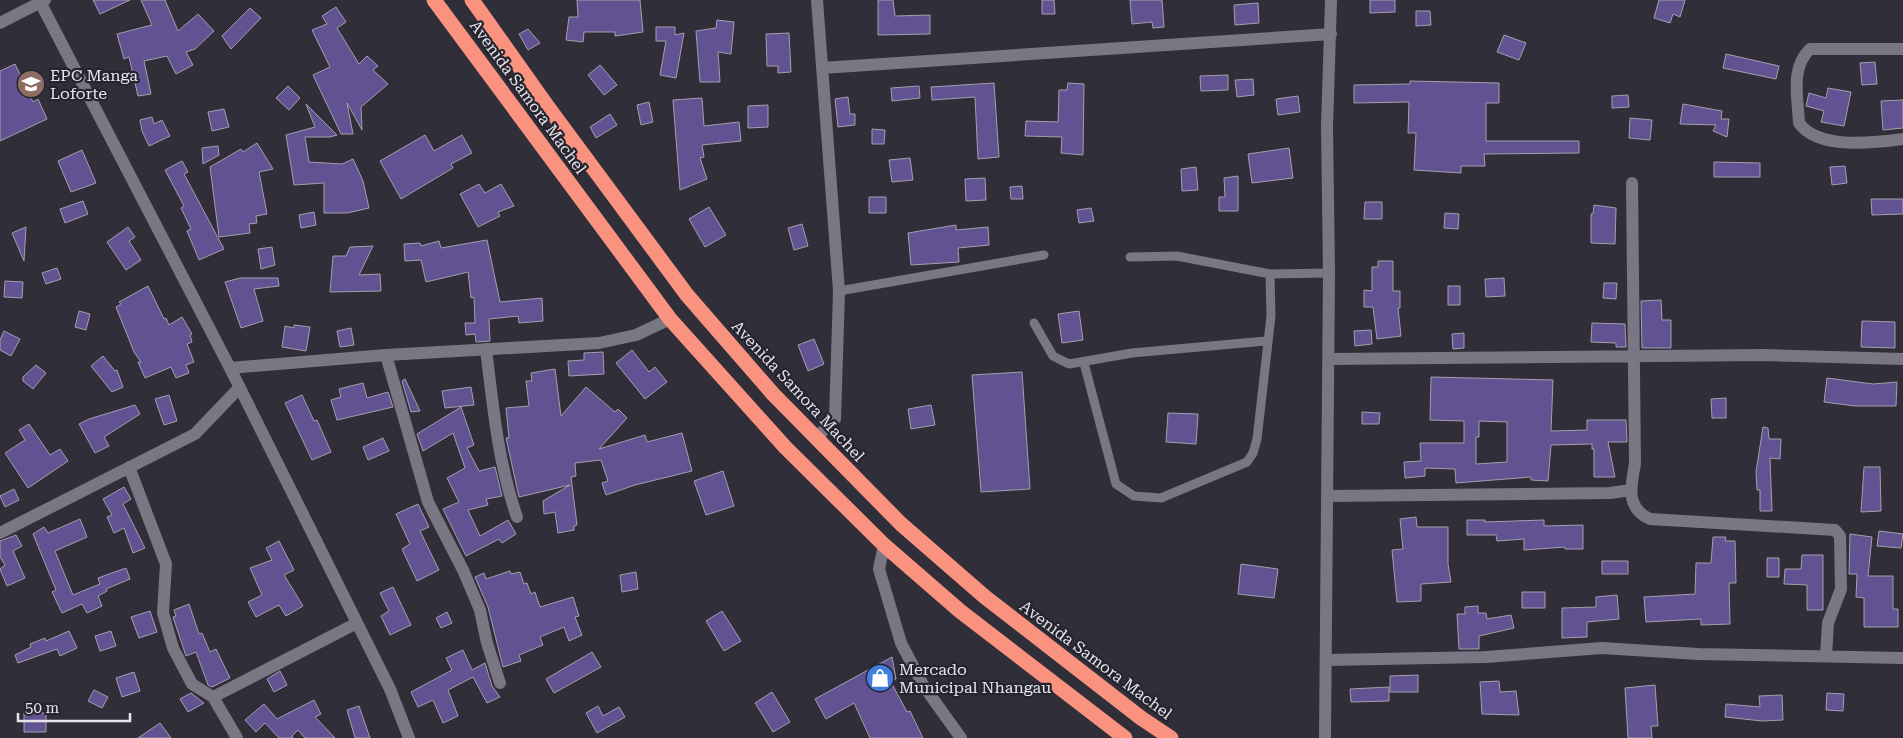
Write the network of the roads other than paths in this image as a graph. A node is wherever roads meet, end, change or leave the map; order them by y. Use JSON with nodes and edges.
{"nodes":[{"id":1,"x":434,"y":0,"type":"edge"},
{"id":2,"x":472,"y":0,"type":"edge"},
{"id":3,"x":817,"y":0,"type":"edge"},
{"id":4,"x":1331,"y":0,"type":"edge"},
{"id":5,"x":42,"y":1,"type":"edge"},
{"id":6,"x":0,"y":22,"type":"edge"},
{"id":7,"x":1331,"y":34,"type":"junction"},
{"id":8,"x":1903,"y":49,"type":"edge"},
{"id":9,"x":822,"y":68,"type":"junction"},
{"id":10,"x":1903,"y":139,"type":"edge"},
{"id":11,"x":1632,"y":183,"type":"dead end"},
{"id":12,"x":1044,"y":255,"type":"dead end"},
{"id":13,"x":1130,"y":257,"type":"dead end"},
{"id":14,"x":1329,"y":273,"type":"junction"},
{"id":15,"x":1270,"y":274,"type":"junction"},
{"id":16,"x":839,"y":291,"type":"junction"},
{"id":17,"x":670,"y":318,"type":"junction"},
{"id":18,"x":1034,"y":323,"type":"dead end"},
{"id":19,"x":1266,"y":341,"type":"junction"},
{"id":20,"x":486,"y":350,"type":"junction"},
{"id":21,"x":386,"y":355,"type":"junction"},
{"id":22,"x":1634,"y":356,"type":"junction"},
{"id":23,"x":1329,"y":359,"type":"junction"},
{"id":24,"x":1903,"y":359,"type":"edge"},
{"id":25,"x":1084,"y":363,"type":"junction"},
{"id":26,"x":230,"y":368,"type":"junction"},
{"id":27,"x":239,"y":388,"type":"junction"},
{"id":28,"x":816,"y":438,"type":"junction"},
{"id":29,"x":129,"y":467,"type":"junction"},
{"id":30,"x":1631,"y":490,"type":"junction"},
{"id":31,"x":1328,"y":496,"type":"junction"},
{"id":32,"x":516,"y":517,"type":"dead end"},
{"id":33,"x":0,"y":533,"type":"edge"},
{"id":34,"x":884,"y":545,"type":"junction"},
{"id":35,"x":357,"y":624,"type":"junction"},
{"id":36,"x":1826,"y":656,"type":"junction"},
{"id":37,"x":1903,"y":658,"type":"edge"},
{"id":38,"x":1326,"y":660,"type":"junction"},
{"id":39,"x":500,"y":683,"type":"dead end"},
{"id":40,"x":213,"y":697,"type":"junction"},
{"id":41,"x":237,"y":738,"type":"edge"},
{"id":42,"x":409,"y":738,"type":"edge"},
{"id":43,"x":961,"y":738,"type":"edge"},
{"id":44,"x":1125,"y":738,"type":"edge"},
{"id":45,"x":1171,"y":738,"type":"edge"},
{"id":46,"x":1325,"y":738,"type":"edge"}],
"edges":[{"from":1,"to":17,"type":"highway","name":"Avenida Samora Machel"},
{"from":2,"to":28,"type":"highway","name":"Avenida Samora Machel"},
{"from":3,"to":9,"type":"street"},
{"from":4,"to":7,"type":"street"},
{"from":5,"to":6,"type":"street"},
{"from":5,"to":26,"type":"street"},
{"from":7,"to":9,"type":"street"},
{"from":7,"to":14,"type":"street"},
{"from":8,"to":10,"type":"street"},
{"from":9,"to":16,"type":"street"},
{"from":11,"to":22,"type":"street"},
{"from":12,"to":16,"type":"lane"},
{"from":13,"to":15,"type":"lane"},
{"from":14,"to":15,"type":"lane"},
{"from":14,"to":23,"type":"street"},
{"from":15,"to":19,"type":"lane"},
{"from":16,"to":28,"type":"street"},
{"from":17,"to":20,"type":"street"},
{"from":17,"to":34,"type":"highway","name":"Avenida Samora Machel"},
{"from":18,"to":25,"type":"lane"},
{"from":19,"to":25,"type":"lane"},
{"from":19,"to":25,"type":"lane"},
{"from":20,"to":21,"type":"street"},
{"from":20,"to":32,"type":"street"},
{"from":21,"to":26,"type":"street"},
{"from":21,"to":39,"type":"street"},
{"from":22,"to":23,"type":"street"},
{"from":22,"to":24,"type":"street"},
{"from":22,"to":30,"type":"street"},
{"from":23,"to":31,"type":"street"},
{"from":26,"to":27,"type":"street"},
{"from":27,"to":29,"type":"street"},
{"from":27,"to":35,"type":"street"},
{"from":28,"to":45,"type":"highway","name":"Avenida Samora Machel"},
{"from":29,"to":33,"type":"street"},
{"from":29,"to":40,"type":"street"},
{"from":30,"to":31,"type":"street"},
{"from":30,"to":36,"type":"street"},
{"from":31,"to":38,"type":"street"},
{"from":34,"to":43,"type":"street"},
{"from":34,"to":44,"type":"highway","name":"Avenida Samora Machel"},
{"from":35,"to":40,"type":"street"},
{"from":35,"to":42,"type":"street"},
{"from":36,"to":37,"type":"street"},
{"from":36,"to":38,"type":"street"},
{"from":38,"to":46,"type":"street"},
{"from":40,"to":41,"type":"street"}]}
